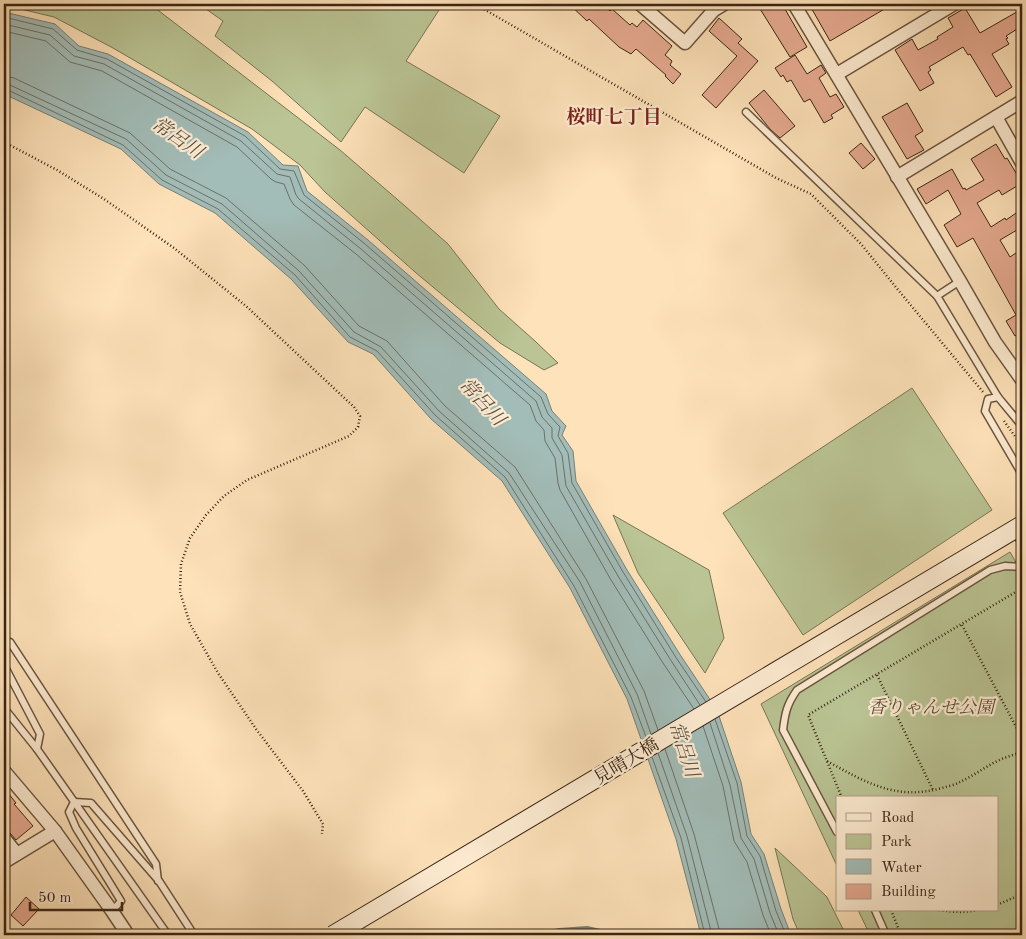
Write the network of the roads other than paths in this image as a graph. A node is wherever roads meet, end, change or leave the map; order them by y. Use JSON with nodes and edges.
{"nodes":[{"id":1,"x":640,"y":4,"type":"edge"},
{"id":2,"x":724,"y":4,"type":"edge"},
{"id":3,"x":794,"y":4,"type":"edge"},
{"id":4,"x":954,"y":4,"type":"edge"},
{"id":5,"x":837,"y":74,"type":"junction"},
{"id":6,"x":1022,"y":101,"type":"edge"},
{"id":7,"x":746,"y":112,"type":"dead end"},
{"id":8,"x":996,"y":117,"type":"junction"},
{"id":9,"x":1022,"y":162,"type":"edge"},
{"id":10,"x":897,"y":177,"type":"junction"},
{"id":11,"x":960,"y":281,"type":"junction"},
{"id":12,"x":937,"y":296,"type":"junction"},
{"id":13,"x":1022,"y":380,"type":"edge"},
{"id":14,"x":998,"y":397,"type":"junction"},
{"id":15,"x":1022,"y":426,"type":"edge"},
{"id":16,"x":1022,"y":487,"type":"edge"},
{"id":17,"x":1022,"y":524,"type":"edge"},
{"id":18,"x":1022,"y":544,"type":"edge"},
{"id":19,"x":1022,"y":567,"type":"edge"},
{"id":20,"x":4,"y":640,"type":"edge"},
{"id":21,"x":4,"y":665,"type":"edge"},
{"id":22,"x":4,"y":708,"type":"edge"},
{"id":23,"x":37,"y":749,"type":"junction"},
{"id":24,"x":4,"y":771,"type":"edge"},
{"id":25,"x":74,"y":802,"type":"junction"},
{"id":26,"x":836,"y":830,"type":"edge"},
{"id":27,"x":55,"y":831,"type":"junction"},
{"id":28,"x":4,"y":838,"type":"edge"},
{"id":29,"x":17,"y":854,"type":"junction"},
{"id":30,"x":4,"y":862,"type":"edge"},
{"id":31,"x":158,"y":881,"type":"junction"},
{"id":32,"x":112,"y":911,"type":"junction"},
{"id":33,"x":876,"y":912,"type":"edge"},
{"id":34,"x":128,"y":935,"type":"edge"},
{"id":35,"x":168,"y":935,"type":"edge"},
{"id":36,"x":194,"y":935,"type":"edge"},
{"id":37,"x":333,"y":935,"type":"edge"},
{"id":38,"x":886,"y":935,"type":"edge"}],
"edges":[{"from":1,"to":2,"type":"street"},
{"from":3,"to":5,"type":"street"},
{"from":4,"to":5,"type":"street"},
{"from":5,"to":10,"type":"street"},
{"from":6,"to":8,"type":"street"},
{"from":7,"to":12,"type":"lane"},
{"from":8,"to":9,"type":"street"},
{"from":8,"to":10,"type":"street"},
{"from":10,"to":11,"type":"street"},
{"from":11,"to":12,"type":"lane"},
{"from":11,"to":13,"type":"street"},
{"from":12,"to":14,"type":"lane"},
{"from":14,"to":15,"type":"lane"},
{"from":14,"to":16,"type":"lane"},
{"from":17,"to":18,"type":"lane"},
{"from":17,"to":37,"type":"main road","name":"見晴大橋","bridge":true},
{"from":19,"to":26,"type":"lane"},
{"from":20,"to":31,"type":"lane"},
{"from":21,"to":23,"type":"lane"},
{"from":22,"to":23,"type":"lane"},
{"from":23,"to":25,"type":"lane"},
{"from":24,"to":27,"type":"street"},
{"from":25,"to":31,"type":"lane"},
{"from":25,"to":32,"type":"lane"},
{"from":25,"to":35,"type":"lane"},
{"from":27,"to":29,"type":"street"},
{"from":27,"to":32,"type":"street"},
{"from":28,"to":29,"type":"street"},
{"from":29,"to":30,"type":"street"},
{"from":31,"to":36,"type":"lane"},
{"from":32,"to":34,"type":"street"},
{"from":33,"to":38,"type":"lane"}]}
